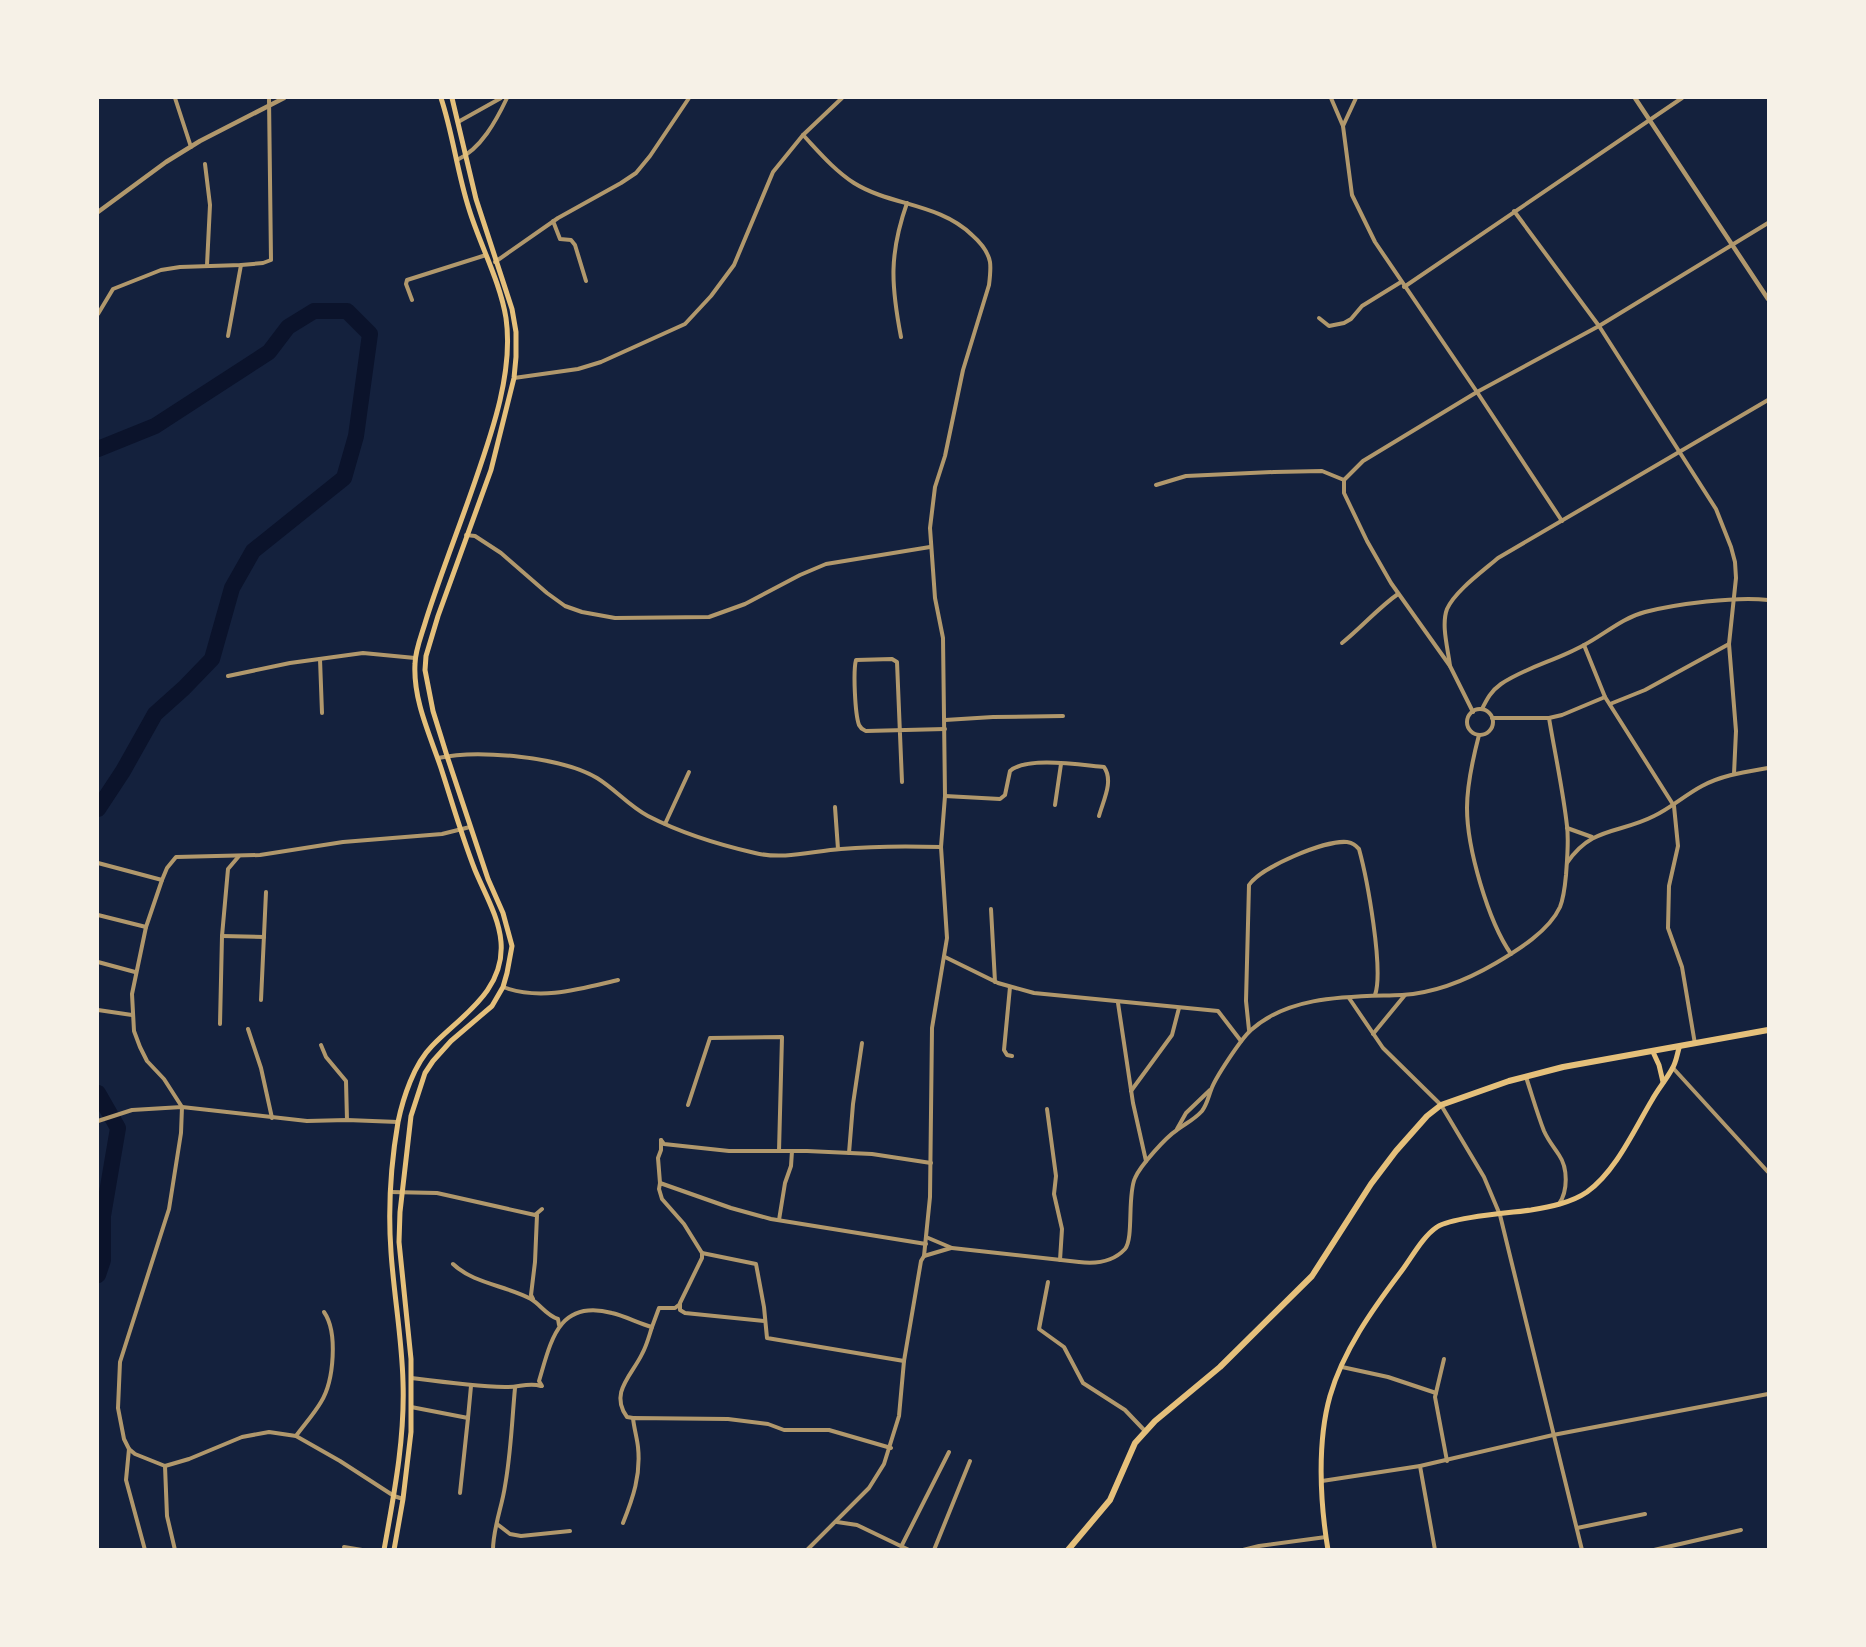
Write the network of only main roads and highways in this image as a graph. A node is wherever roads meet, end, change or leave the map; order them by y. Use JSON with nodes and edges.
{"nodes":[{"id":1,"x":441,"y":98,"type":"edge"},
{"id":2,"x":452,"y":98,"type":"edge"},
{"id":3,"x":476,"y":480,"type":"junction"},
{"id":4,"x":486,"y":483,"type":"junction"},
{"id":5,"x":1768,"y":1030,"type":"edge"},
{"id":6,"x":1679,"y":1048,"type":"junction"},
{"id":7,"x":1653,"y":1052,"type":"junction"},
{"id":8,"x":1663,"y":1082,"type":"junction"},
{"id":9,"x":402,"y":1435,"type":"junction"},
{"id":10,"x":411,"y":1436,"type":"junction"},
{"id":11,"x":384,"y":1550,"type":"edge"},
{"id":12,"x":394,"y":1550,"type":"edge"},
{"id":13,"x":1068,"y":1550,"type":"edge"},
{"id":14,"x":1328,"y":1550,"type":"edge"}],
"edges":[{"from":1,"to":3,"type":"main road"},
{"from":2,"to":4,"type":"main road"},
{"from":3,"to":4,"type":"main road"},
{"from":3,"to":9,"type":"main road"},
{"from":4,"to":10,"type":"main road"},
{"from":5,"to":6,"type":"highway"},
{"from":6,"to":7,"type":"highway"},
{"from":6,"to":8,"type":"main road"},
{"from":7,"to":8,"type":"main road"},
{"from":7,"to":13,"type":"highway"},
{"from":8,"to":14,"type":"main road"},
{"from":9,"to":10,"type":"main road"},
{"from":9,"to":11,"type":"main road"},
{"from":10,"to":12,"type":"main road"}]}
